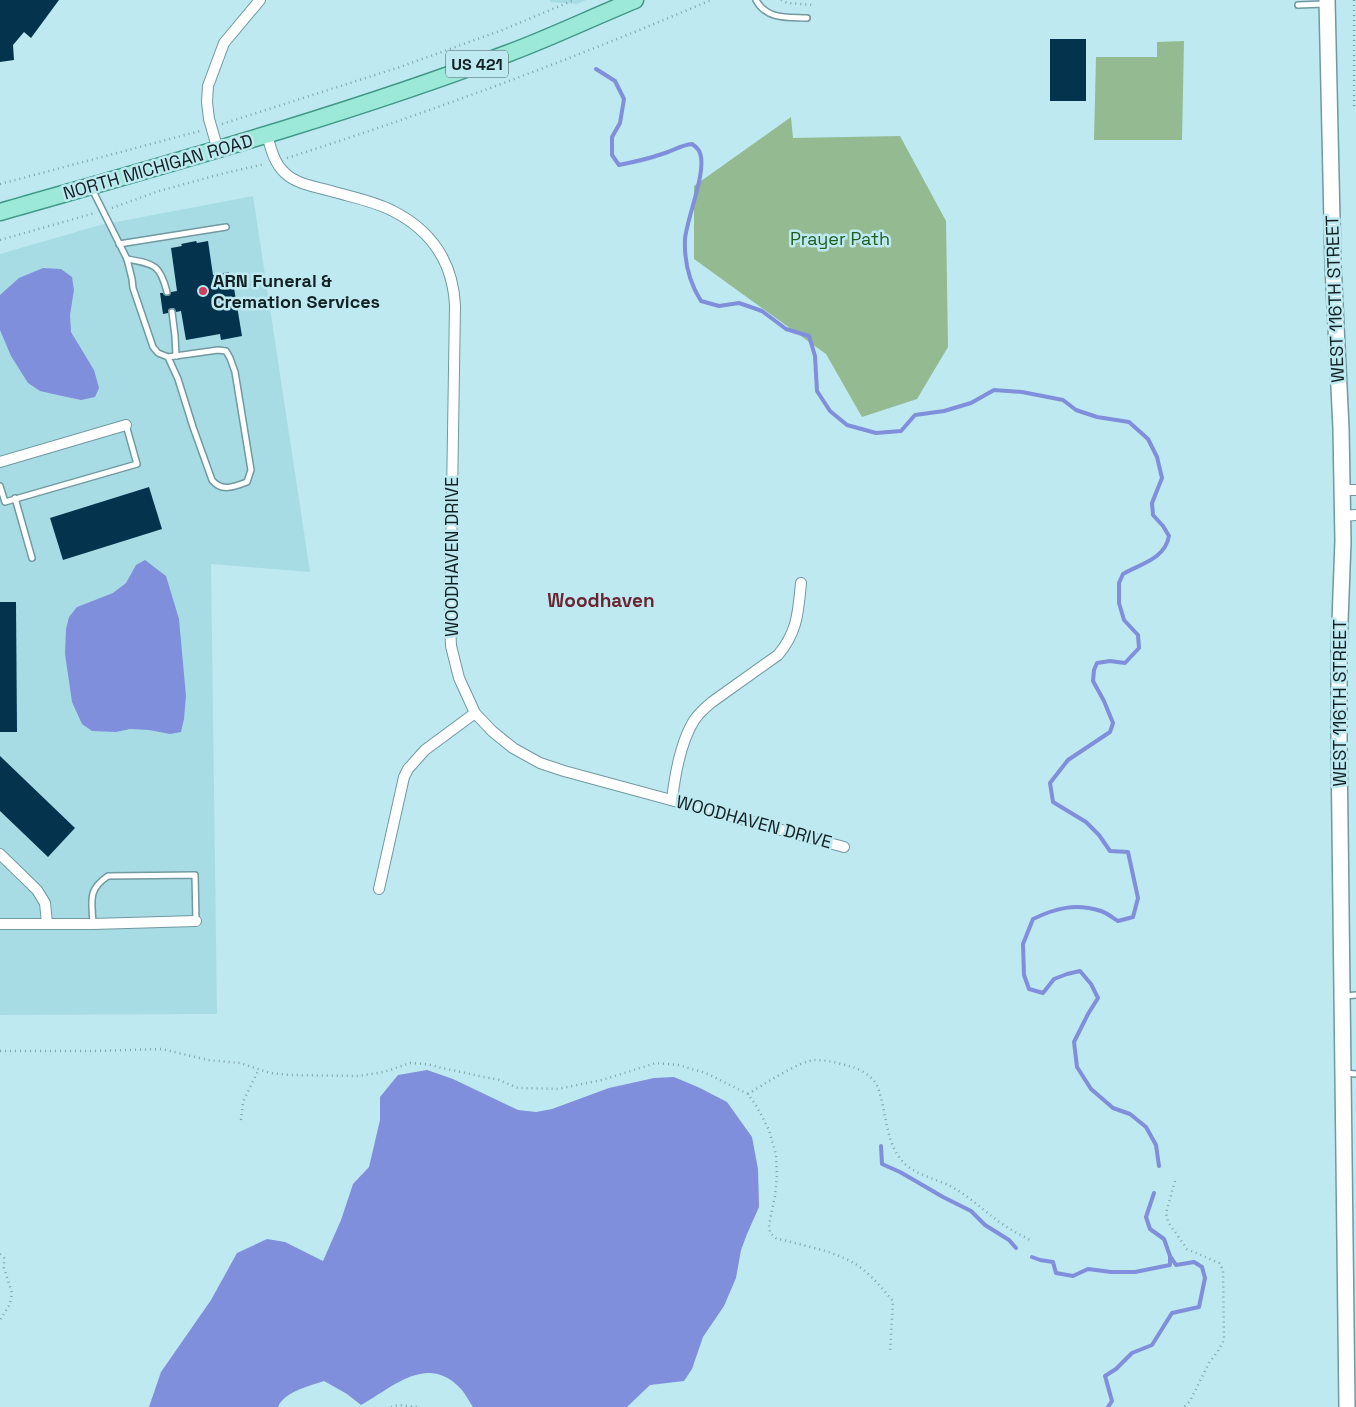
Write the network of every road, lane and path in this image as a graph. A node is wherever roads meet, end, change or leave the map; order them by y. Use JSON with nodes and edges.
{"nodes":[{"id":1,"x":260,"y":0,"type":"edge"},
{"id":2,"x":574,"y":0,"type":"edge"},
{"id":3,"x":635,"y":0,"type":"edge"},
{"id":4,"x":711,"y":0,"type":"edge"},
{"id":5,"x":756,"y":0,"type":"edge"},
{"id":6,"x":781,"y":0,"type":"edge"},
{"id":7,"x":1354,"y":0,"type":"edge"},
{"id":8,"x":1327,"y":2,"type":"edge"},
{"id":9,"x":1298,"y":5,"type":"dead end"},
{"id":10,"x":814,"y":6,"type":"dead end"},
{"id":11,"x":807,"y":18,"type":"dead end"},
{"id":12,"x":1356,"y":108,"type":"edge"},
{"id":13,"x":210,"y":127,"type":"junction"},
{"id":14,"x":267,"y":135,"type":"junction"},
{"id":15,"x":218,"y":150,"type":"junction"},
{"id":16,"x":275,"y":161,"type":"junction"},
{"id":17,"x":0,"y":184,"type":"edge"},
{"id":18,"x":91,"y":186,"type":"junction"},
{"id":19,"x":103,"y":210,"type":"junction"},
{"id":20,"x":0,"y":212,"type":"edge"},
{"id":21,"x":226,"y":227,"type":"dead end"},
{"id":22,"x":0,"y":240,"type":"edge"},
{"id":23,"x":119,"y":244,"type":"junction"},
{"id":24,"x":127,"y":259,"type":"junction"},
{"id":25,"x":167,"y":292,"type":"dead end"},
{"id":26,"x":172,"y":312,"type":"dead end"},
{"id":27,"x":176,"y":356,"type":"junction"},
{"id":28,"x":168,"y":357,"type":"junction"},
{"id":29,"x":126,"y":425,"type":"joint"},
{"id":30,"x":0,"y":462,"type":"edge"},
{"id":31,"x":0,"y":486,"type":"edge"},
{"id":32,"x":1349,"y":490,"type":"edge"},
{"id":33,"x":15,"y":498,"type":"junction"},
{"id":34,"x":1349,"y":516,"type":"edge"},
{"id":35,"x":32,"y":558,"type":"dead end"},
{"id":36,"x":800,"y":583,"type":"dead end"},
{"id":37,"x":475,"y":713,"type":"junction"},
{"id":38,"x":672,"y":800,"type":"junction"},
{"id":39,"x":844,"y":847,"type":"dead end"},
{"id":40,"x":0,"y":854,"type":"edge"},
{"id":41,"x":379,"y":889,"type":"dead end"},
{"id":42,"x":196,"y":921,"type":"joint"},
{"id":43,"x":47,"y":923,"type":"junction"},
{"id":44,"x":0,"y":924,"type":"edge"},
{"id":45,"x":92,"y":924,"type":"junction"},
{"id":46,"x":1349,"y":996,"type":"edge"},
{"id":47,"x":0,"y":1052,"type":"edge"},
{"id":48,"x":260,"y":1069,"type":"junction"},
{"id":49,"x":1349,"y":1074,"type":"edge"},
{"id":50,"x":748,"y":1094,"type":"junction"},
{"id":51,"x":241,"y":1120,"type":"dead end"},
{"id":52,"x":1175,"y":1180,"type":"dead end"},
{"id":53,"x":1030,"y":1240,"type":"dead end"},
{"id":54,"x":0,"y":1254,"type":"edge"},
{"id":55,"x":0,"y":1320,"type":"edge"},
{"id":56,"x":890,"y":1353,"type":"dead end"},
{"id":57,"x":391,"y":1407,"type":"edge"},
{"id":58,"x":418,"y":1407,"type":"edge"},
{"id":59,"x":1184,"y":1407,"type":"edge"},
{"id":60,"x":1347,"y":1407,"type":"edge"}],
"edges":[{"from":1,"to":13,"type":"street"},
{"from":2,"to":13,"type":"path"},
{"from":3,"to":14,"type":"main road","name":"NORTH MICHIGAN ROAD","number":"US 421"},
{"from":4,"to":16,"type":"path"},
{"from":5,"to":11,"type":"lane"},
{"from":6,"to":10,"type":"path"},
{"from":7,"to":12,"type":"path"},
{"from":8,"to":9,"type":"lane"},
{"from":8,"to":32,"type":"main road","name":"WEST 116TH STREET"},
{"from":13,"to":15,"type":"street"},
{"from":13,"to":17,"type":"path"},
{"from":14,"to":15,"type":"main road","name":"NORTH MICHIGAN ROAD","number":"US 421"},
{"from":14,"to":16,"type":"street","name":"WOODHAVEN DRIVE"},
{"from":15,"to":18,"type":"main road","name":"NORTH MICHIGAN ROAD","number":"US 421"},
{"from":16,"to":19,"type":"path"},
{"from":16,"to":37,"type":"street","name":"WOODHAVEN DRIVE"},
{"from":18,"to":19,"type":"lane"},
{"from":18,"to":20,"type":"main road","name":"NORTH MICHIGAN ROAD","number":"US 421"},
{"from":19,"to":22,"type":"path"},
{"from":19,"to":23,"type":"lane"},
{"from":21,"to":23,"type":"lane"},
{"from":23,"to":24,"type":"lane"},
{"from":24,"to":25,"type":"lane"},
{"from":24,"to":28,"type":"lane"},
{"from":26,"to":27,"type":"lane"},
{"from":27,"to":28,"type":"lane"},
{"from":27,"to":28,"type":"lane"},
{"from":29,"to":30,"type":"street"},
{"from":29,"to":33,"type":"lane"},
{"from":31,"to":33,"type":"lane"},
{"from":32,"to":34,"type":"main road","name":"WEST 116TH STREET"},
{"from":33,"to":35,"type":"lane"},
{"from":34,"to":46,"type":"main road","name":"WEST 116TH STREET"},
{"from":36,"to":38,"type":"street"},
{"from":37,"to":38,"type":"street","name":"WOODHAVEN DRIVE"},
{"from":37,"to":41,"type":"street"},
{"from":38,"to":39,"type":"street","name":"WOODHAVEN DRIVE"},
{"from":40,"to":43,"type":"street"},
{"from":42,"to":45,"type":"street"},
{"from":42,"to":45,"type":"lane"},
{"from":43,"to":44,"type":"street"},
{"from":43,"to":45,"type":"street"},
{"from":46,"to":49,"type":"main road","name":"WEST 116TH STREET"},
{"from":47,"to":48,"type":"path"},
{"from":48,"to":50,"type":"path"},
{"from":48,"to":51,"type":"path"},
{"from":49,"to":60,"type":"main road","name":"WEST 116TH STREET"},
{"from":50,"to":53,"type":"path"},
{"from":50,"to":56,"type":"path"},
{"from":52,"to":59,"type":"path"},
{"from":54,"to":55,"type":"path"},
{"from":57,"to":58,"type":"path"}]}
